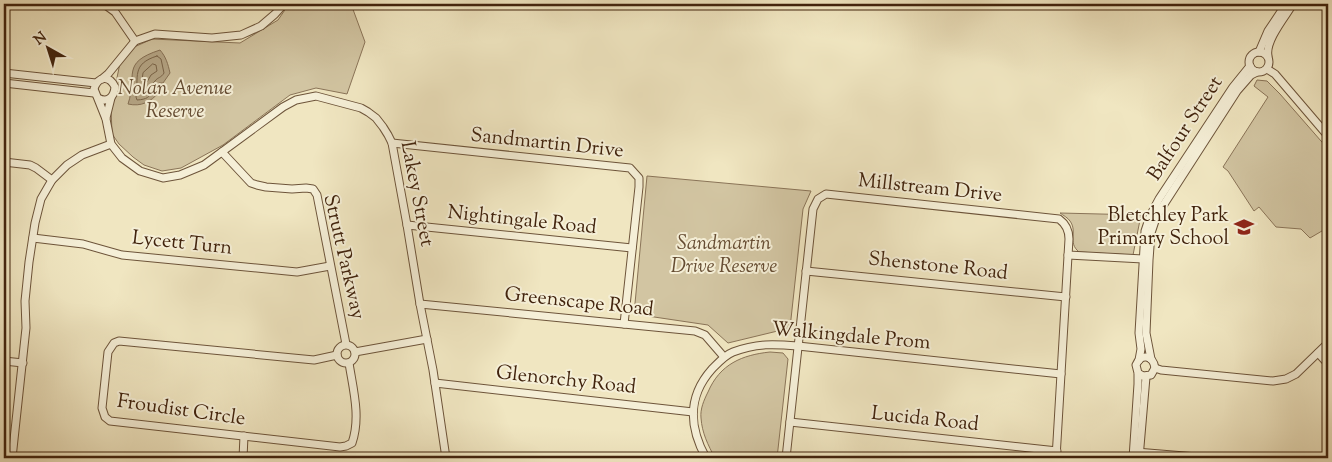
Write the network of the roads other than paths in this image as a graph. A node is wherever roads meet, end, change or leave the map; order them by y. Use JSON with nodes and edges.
{"nodes":[{"id":1,"x":104,"y":4,"type":"edge"},
{"id":2,"x":284,"y":4,"type":"edge"},
{"id":3,"x":1286,"y":4,"type":"edge"},
{"id":4,"x":1293,"y":4,"type":"edge"},
{"id":5,"x":1324,"y":4,"type":"edge"},
{"id":6,"x":1328,"y":9,"type":"edge"},
{"id":7,"x":135,"y":41,"type":"junction"},
{"id":8,"x":1259,"y":52,"type":"junction"},
{"id":9,"x":1269,"y":58,"type":"junction"},
{"id":10,"x":115,"y":66,"type":"junction"},
{"id":11,"x":1250,"y":66,"type":"junction"},
{"id":12,"x":1267,"y":69,"type":"junction"},
{"id":13,"x":1257,"y":72,"type":"junction"},
{"id":14,"x":4,"y":73,"type":"edge"},
{"id":15,"x":99,"y":81,"type":"junction"},
{"id":16,"x":4,"y":83,"type":"edge"},
{"id":17,"x":114,"y":85,"type":"junction"},
{"id":18,"x":96,"y":95,"type":"junction"},
{"id":19,"x":112,"y":98,"type":"junction"},
{"id":20,"x":106,"y":119,"type":"junction"},
{"id":21,"x":1328,"y":136,"type":"edge"},
{"id":22,"x":392,"y":143,"type":"junction"},
{"id":23,"x":111,"y":144,"type":"junction"},
{"id":24,"x":222,"y":152,"type":"junction"},
{"id":25,"x":4,"y":162,"type":"edge"},
{"id":26,"x":52,"y":180,"type":"junction"},
{"id":27,"x":408,"y":225,"type":"junction"},
{"id":28,"x":33,"y":238,"type":"junction"},
{"id":29,"x":632,"y":248,"type":"junction"},
{"id":30,"x":1068,"y":255,"type":"junction"},
{"id":31,"x":1143,"y":259,"type":"junction"},
{"id":32,"x":330,"y":266,"type":"junction"},
{"id":33,"x":806,"y":270,"type":"junction"},
{"id":34,"x":1066,"y":296,"type":"junction"},
{"id":35,"x":420,"y":304,"type":"junction"},
{"id":36,"x":624,"y":324,"type":"junction"},
{"id":37,"x":426,"y":339,"type":"junction"},
{"id":38,"x":1328,"y":343,"type":"edge"},
{"id":39,"x":346,"y":344,"type":"junction"},
{"id":40,"x":798,"y":346,"type":"junction"},
{"id":41,"x":356,"y":352,"type":"junction"},
{"id":42,"x":1318,"y":353,"type":"junction"},
{"id":43,"x":337,"y":355,"type":"junction"},
{"id":44,"x":724,"y":357,"type":"junction"},
{"id":45,"x":1151,"y":359,"type":"junction"},
{"id":46,"x":1139,"y":360,"type":"junction"},
{"id":47,"x":4,"y":361,"type":"edge"},
{"id":48,"x":22,"y":363,"type":"junction"},
{"id":49,"x":348,"y":363,"type":"junction"},
{"id":50,"x":1328,"y":364,"type":"edge"},
{"id":51,"x":1155,"y":368,"type":"junction"},
{"id":52,"x":1138,"y":373,"type":"junction"},
{"id":53,"x":1061,"y":374,"type":"junction"},
{"id":54,"x":1146,"y":377,"type":"junction"},
{"id":55,"x":435,"y":383,"type":"junction"},
{"id":56,"x":693,"y":412,"type":"junction"},
{"id":57,"x":790,"y":422,"type":"junction"},
{"id":58,"x":244,"y":436,"type":"junction"},
{"id":59,"x":1056,"y":454,"type":"edge"},
{"id":60,"x":1136,"y":455,"type":"edge"},
{"id":61,"x":12,"y":458,"type":"edge"},
{"id":62,"x":242,"y":458,"type":"edge"},
{"id":63,"x":446,"y":458,"type":"edge"},
{"id":64,"x":706,"y":458,"type":"edge"},
{"id":65,"x":786,"y":458,"type":"edge"},
{"id":66,"x":1209,"y":458,"type":"edge"}],
"edges":[{"from":1,"to":7,"type":"street"},
{"from":2,"to":7,"type":"street"},
{"from":3,"to":8,"type":"street","name":"Balfour Street"},
{"from":4,"to":9,"type":"street"},
{"from":5,"to":6,"type":"street"},
{"from":7,"to":10,"type":"street"},
{"from":8,"to":9,"type":"street"},
{"from":8,"to":11,"type":"street","name":"Balfour Street"},
{"from":9,"to":12,"type":"street"},
{"from":10,"to":15,"type":"street"},
{"from":10,"to":17,"type":"street"},
{"from":11,"to":13,"type":"street","name":"Balfour Street"},
{"from":11,"to":31,"type":"street","name":"Balfour Street"},
{"from":12,"to":13,"type":"street","name":"Balfour Street"},
{"from":12,"to":21,"type":"street"},
{"from":13,"to":45,"type":"street","name":"Balfour Street"},
{"from":14,"to":15,"type":"street"},
{"from":15,"to":17,"type":"street"},
{"from":15,"to":18,"type":"street"},
{"from":16,"to":18,"type":"street"},
{"from":17,"to":19,"type":"street"},
{"from":18,"to":19,"type":"street"},
{"from":18,"to":20,"type":"street"},
{"from":19,"to":20,"type":"street"},
{"from":20,"to":23,"type":"street"},
{"from":22,"to":24,"type":"street","name":"Lakey Street"},
{"from":22,"to":27,"type":"street","name":"Lakey Street"},
{"from":22,"to":29,"type":"street","name":"Sandmartin Drive"},
{"from":23,"to":24,"type":"street","name":"Lakey Street"},
{"from":23,"to":26,"type":"street"},
{"from":24,"to":32,"type":"street","name":"Strutt Parkway"},
{"from":25,"to":26,"type":"street"},
{"from":26,"to":28,"type":"street"},
{"from":27,"to":29,"type":"street","name":"Nightingale Road"},
{"from":27,"to":35,"type":"street","name":"Lakey Street"},
{"from":28,"to":32,"type":"street","name":"Lycett Turn"},
{"from":28,"to":48,"type":"street"},
{"from":29,"to":36,"type":"street","name":"Sandmartin Drive"},
{"from":30,"to":31,"type":"street"},
{"from":30,"to":33,"type":"street","name":"Millstream Drive"},
{"from":30,"to":34,"type":"street","name":"Millstream Drive"},
{"from":31,"to":46,"type":"street","name":"Balfour Street"},
{"from":32,"to":39,"type":"street","name":"Strutt Parkway"},
{"from":33,"to":34,"type":"street","name":"Shenstone Road"},
{"from":33,"to":40,"type":"street","name":"Millstream Drive"},
{"from":34,"to":53,"type":"street","name":"Millstream Drive"},
{"from":35,"to":36,"type":"street","name":"Greenscape Road"},
{"from":35,"to":37,"type":"street","name":"Lakey Street"},
{"from":36,"to":44,"type":"street","name":"Greenscape Road"},
{"from":37,"to":41,"type":"street"},
{"from":37,"to":55,"type":"street","name":"Lakey Street"},
{"from":38,"to":42,"type":"street"},
{"from":39,"to":41,"type":"street"},
{"from":39,"to":43,"type":"street"},
{"from":40,"to":44,"type":"street","name":"Walkingdale Prom"},
{"from":40,"to":53,"type":"street","name":"Walkingdale Prom"},
{"from":40,"to":57,"type":"street","name":"Millstream Drive"},
{"from":41,"to":49,"type":"street"},
{"from":42,"to":50,"type":"street"},
{"from":42,"to":51,"type":"street"},
{"from":43,"to":49,"type":"street"},
{"from":43,"to":58,"type":"street","name":"Froudist Circle"},
{"from":44,"to":56,"type":"street","name":"Walkingdale Prom"},
{"from":45,"to":46,"type":"street"},
{"from":45,"to":51,"type":"street","name":"Balfour Street"},
{"from":46,"to":52,"type":"street","name":"Balfour Street"},
{"from":47,"to":48,"type":"street"},
{"from":48,"to":61,"type":"street"},
{"from":49,"to":58,"type":"street","name":"Froudist Circle"},
{"from":51,"to":54,"type":"street"},
{"from":52,"to":54,"type":"street"},
{"from":52,"to":60,"type":"street","name":"Balfour Street"},
{"from":53,"to":59,"type":"street","name":"Millstream Drive"},
{"from":54,"to":60,"type":"street"},
{"from":55,"to":56,"type":"street","name":"Glenorchy Road"},
{"from":55,"to":63,"type":"street","name":"Lakey Street"},
{"from":56,"to":64,"type":"street","name":"Walkingdale Prom"},
{"from":57,"to":59,"type":"street","name":"Lucida Road"},
{"from":57,"to":65,"type":"street","name":"Millstream Drive"},
{"from":58,"to":62,"type":"street"},
{"from":60,"to":66,"type":"street"}]}
